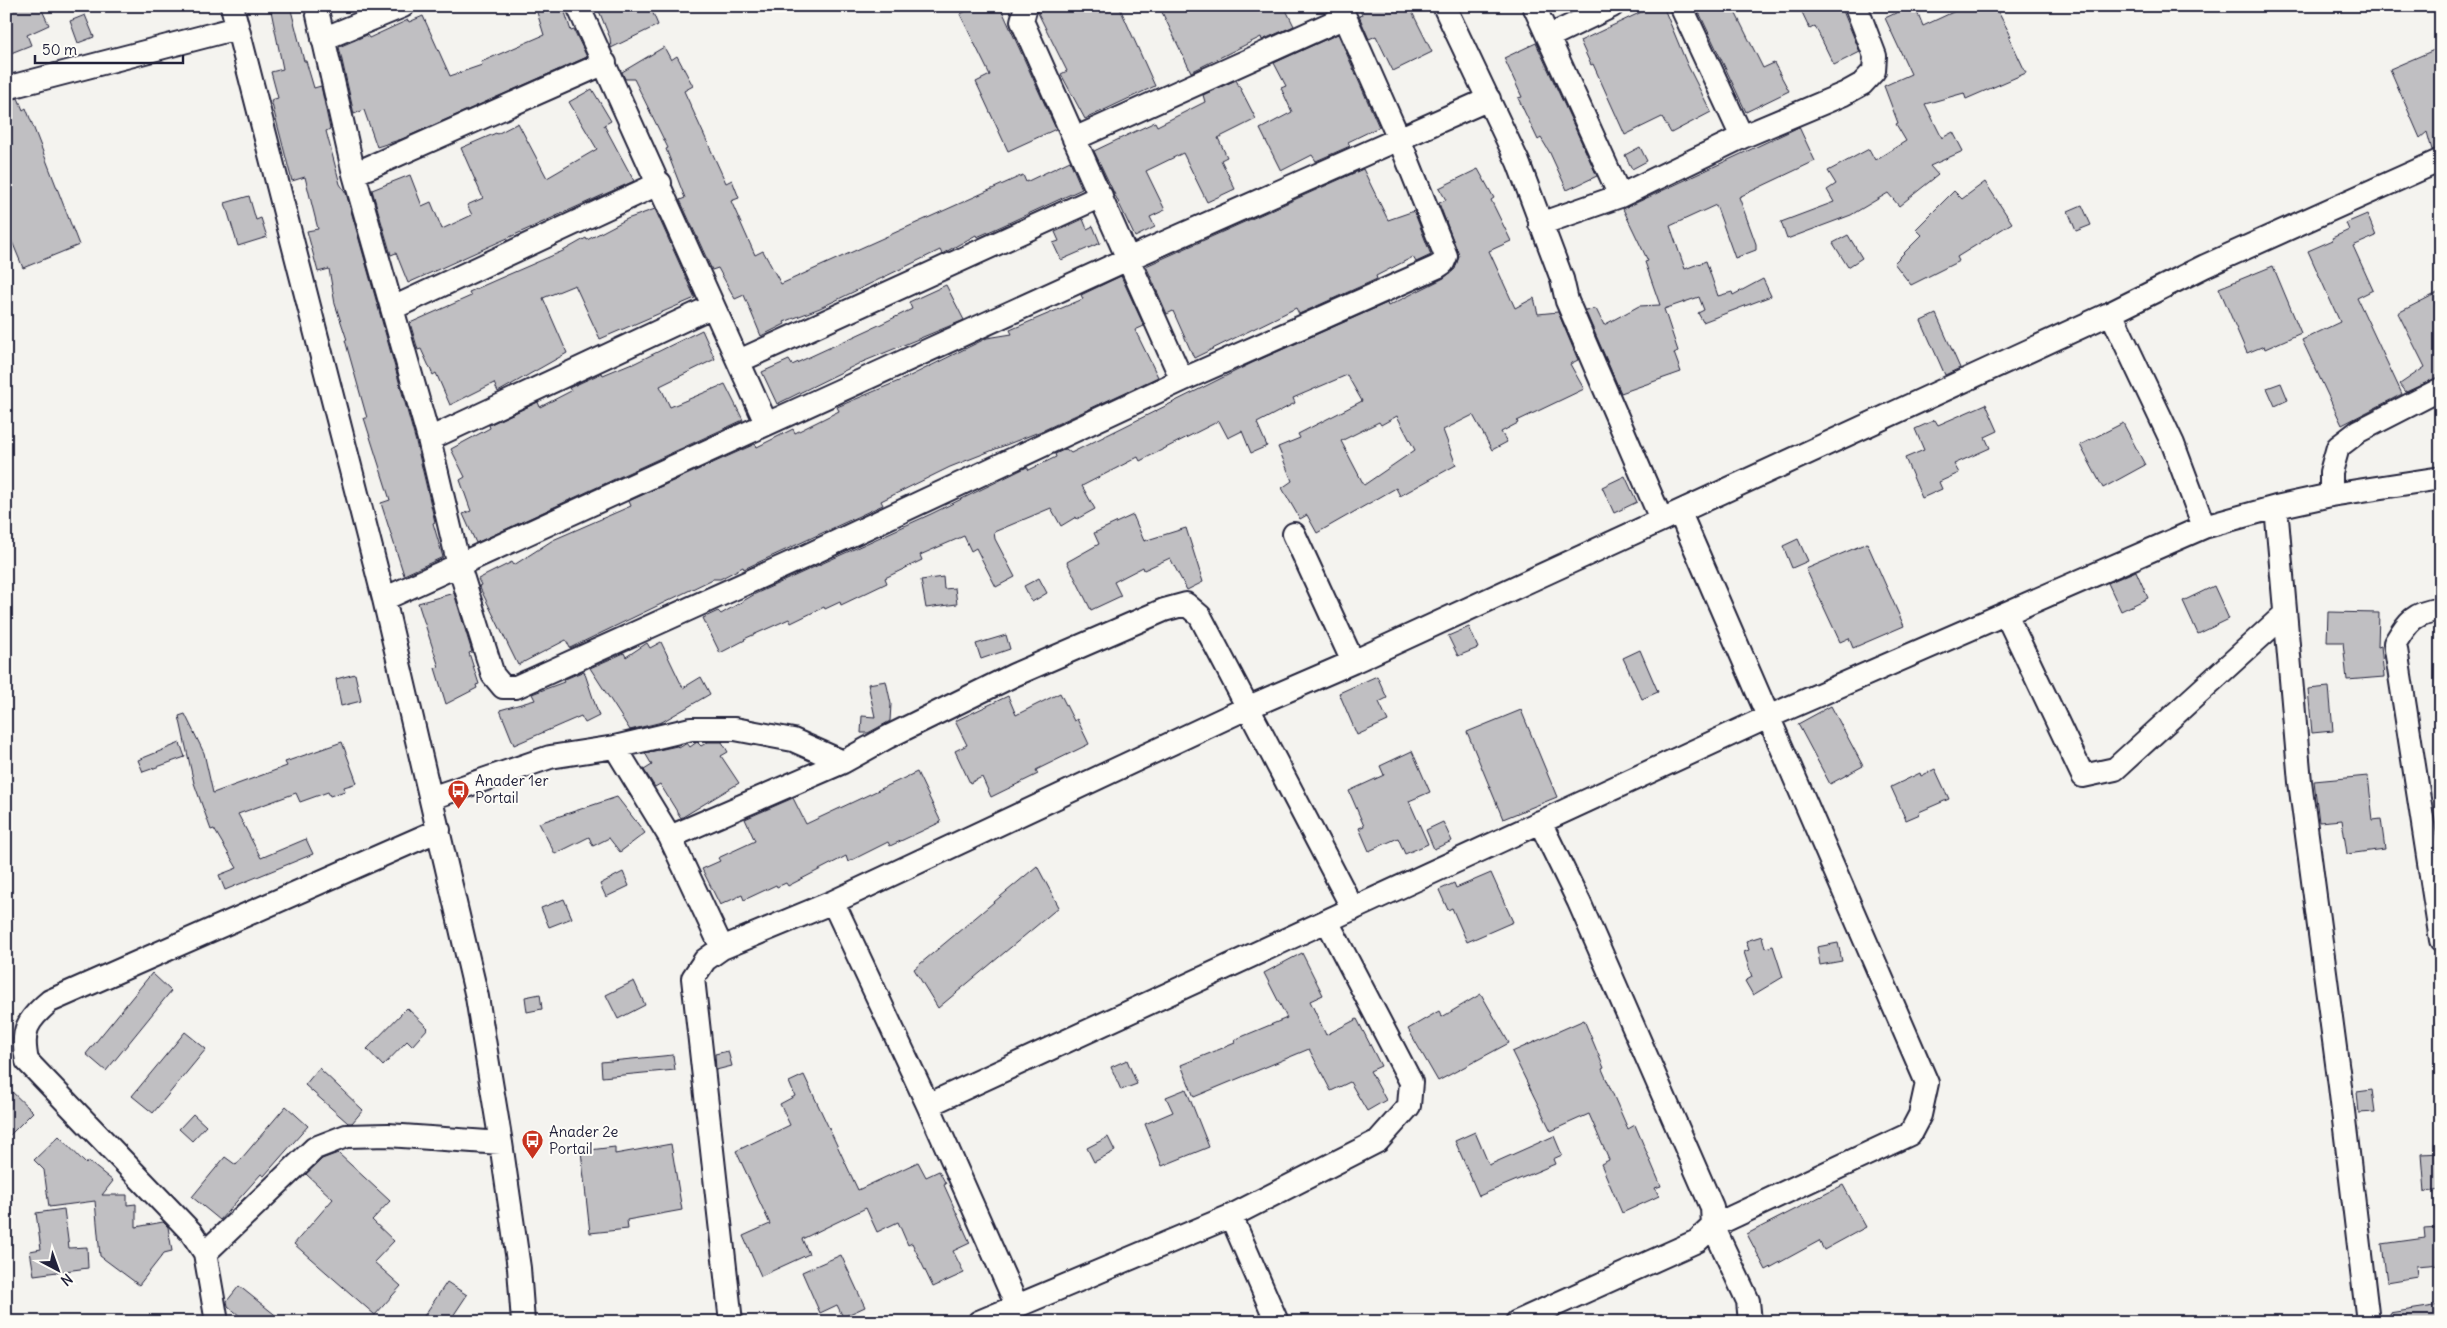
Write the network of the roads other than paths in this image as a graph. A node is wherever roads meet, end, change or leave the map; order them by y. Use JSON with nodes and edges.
{"nodes":[{"id":1,"x":232,"y":6,"type":"edge"},
{"id":2,"x":316,"y":6,"type":"edge"},
{"id":3,"x":404,"y":6,"type":"edge"},
{"id":4,"x":578,"y":6,"type":"edge"},
{"id":5,"x":1026,"y":6,"type":"edge"},
{"id":6,"x":1444,"y":6,"type":"edge"},
{"id":7,"x":1534,"y":6,"type":"edge"},
{"id":8,"x":1612,"y":6,"type":"edge"},
{"id":9,"x":1681,"y":6,"type":"edge"},
{"id":10,"x":1856,"y":6,"type":"edge"},
{"id":11,"x":237,"y":28,"type":"junction"},
{"id":12,"x":1548,"y":37,"type":"junction"},
{"id":13,"x":323,"y":39,"type":"junction"},
{"id":14,"x":605,"y":62,"type":"junction"},
{"id":15,"x":6,"y":88,"type":"edge"},
{"id":16,"x":1489,"y":99,"type":"junction"},
{"id":17,"x":1399,"y":138,"type":"junction"},
{"id":18,"x":1742,"y":138,"type":"junction"},
{"id":19,"x":1074,"y":140,"type":"junction"},
{"id":20,"x":2441,"y":160,"type":"edge"},
{"id":21,"x":354,"y":174,"type":"junction"},
{"id":22,"x":660,"y":183,"type":"junction"},
{"id":23,"x":1101,"y":196,"type":"junction"},
{"id":24,"x":1620,"y":196,"type":"junction"},
{"id":25,"x":1540,"y":224,"type":"junction"},
{"id":26,"x":1130,"y":258,"type":"junction"},
{"id":27,"x":714,"y":306,"type":"junction"},
{"id":28,"x":393,"y":308,"type":"junction"},
{"id":29,"x":2111,"y":313,"type":"junction"},
{"id":30,"x":739,"y":361,"type":"junction"},
{"id":31,"x":1182,"y":380,"type":"junction"},
{"id":32,"x":2441,"y":389,"type":"edge"},
{"id":33,"x":766,"y":423,"type":"junction"},
{"id":34,"x":429,"y":439,"type":"junction"},
{"id":35,"x":2441,"y":478,"type":"edge"},
{"id":36,"x":2330,"y":495,"type":"junction"},
{"id":37,"x":2276,"y":507,"type":"junction"},
{"id":38,"x":1670,"y":516,"type":"junction"},
{"id":39,"x":2204,"y":527,"type":"junction"},
{"id":40,"x":1294,"y":534,"type":"dead end"},
{"id":41,"x":459,"y":566,"type":"junction"},
{"id":42,"x":384,"y":599,"type":"junction"},
{"id":43,"x":2441,"y":609,"type":"edge"},
{"id":44,"x":2006,"y":614,"type":"junction"},
{"id":45,"x":2285,"y":614,"type":"junction"},
{"id":46,"x":1353,"y":662,"type":"junction"},
{"id":47,"x":1248,"y":707,"type":"junction"},
{"id":48,"x":1768,"y":717,"type":"junction"},
{"id":49,"x":615,"y":747,"type":"junction"},
{"id":50,"x":843,"y":762,"type":"junction"},
{"id":51,"x":431,"y":798,"type":"junction"},
{"id":52,"x":1540,"y":822,"type":"junction"},
{"id":53,"x":438,"y":830,"type":"junction"},
{"id":54,"x":670,"y":837,"type":"junction"},
{"id":55,"x":833,"y":902,"type":"junction"},
{"id":56,"x":1353,"y":909,"type":"junction"},
{"id":57,"x":1327,"y":920,"type":"junction"},
{"id":58,"x":2441,"y":940,"type":"edge"},
{"id":59,"x":722,"y":948,"type":"junction"},
{"id":60,"x":928,"y":1105,"type":"junction"},
{"id":61,"x":501,"y":1143,"type":"junction"},
{"id":62,"x":1231,"y":1216,"type":"junction"},
{"id":63,"x":1713,"y":1226,"type":"junction"},
{"id":64,"x":205,"y":1253,"type":"junction"},
{"id":65,"x":1017,"y":1306,"type":"junction"},
{"id":66,"x":217,"y":1322,"type":"edge"},
{"id":67,"x":523,"y":1322,"type":"edge"},
{"id":68,"x":731,"y":1322,"type":"edge"},
{"id":69,"x":979,"y":1322,"type":"edge"},
{"id":70,"x":1277,"y":1322,"type":"edge"},
{"id":71,"x":1517,"y":1322,"type":"edge"},
{"id":72,"x":1750,"y":1322,"type":"edge"},
{"id":73,"x":2368,"y":1322,"type":"edge"}],
"edges":[{"from":1,"to":11,"type":"street"},
{"from":2,"to":13,"type":"street"},
{"from":3,"to":13,"type":"street"},
{"from":4,"to":14,"type":"street"},
{"from":5,"to":19,"type":"street"},
{"from":6,"to":16,"type":"street"},
{"from":7,"to":12,"type":"street"},
{"from":8,"to":12,"type":"street"},
{"from":9,"to":18,"type":"street"},
{"from":10,"to":18,"type":"street"},
{"from":11,"to":15,"type":"street"},
{"from":11,"to":42,"type":"street"},
{"from":12,"to":24,"type":"street"},
{"from":13,"to":21,"type":"street"},
{"from":14,"to":21,"type":"street"},
{"from":14,"to":22,"type":"street"},
{"from":16,"to":17,"type":"street"},
{"from":16,"to":25,"type":"street"},
{"from":17,"to":19,"type":"street"},
{"from":17,"to":26,"type":"street"},
{"from":17,"to":31,"type":"street"},
{"from":18,"to":24,"type":"street"},
{"from":19,"to":23,"type":"street"},
{"from":20,"to":29,"type":"street"},
{"from":21,"to":28,"type":"street"},
{"from":22,"to":27,"type":"street"},
{"from":22,"to":28,"type":"street"},
{"from":23,"to":26,"type":"street"},
{"from":23,"to":30,"type":"street"},
{"from":24,"to":25,"type":"street"},
{"from":25,"to":38,"type":"street"},
{"from":26,"to":31,"type":"street"},
{"from":26,"to":33,"type":"street"},
{"from":27,"to":30,"type":"street"},
{"from":27,"to":34,"type":"street"},
{"from":28,"to":34,"type":"street"},
{"from":29,"to":38,"type":"street"},
{"from":29,"to":39,"type":"street"},
{"from":30,"to":33,"type":"street"},
{"from":31,"to":41,"type":"street"},
{"from":32,"to":36,"type":"street"},
{"from":33,"to":41,"type":"street"},
{"from":34,"to":41,"type":"street"},
{"from":35,"to":36,"type":"street"},
{"from":36,"to":37,"type":"street"},
{"from":37,"to":39,"type":"street"},
{"from":37,"to":45,"type":"street"},
{"from":38,"to":46,"type":"street"},
{"from":38,"to":48,"type":"street"},
{"from":39,"to":44,"type":"street"},
{"from":40,"to":46,"type":"street"},
{"from":41,"to":42,"type":"street"},
{"from":42,"to":51,"type":"street"},
{"from":43,"to":58,"type":"street"},
{"from":44,"to":45,"type":"street"},
{"from":44,"to":48,"type":"street"},
{"from":45,"to":73,"type":"street"},
{"from":46,"to":47,"type":"street"},
{"from":47,"to":50,"type":"street"},
{"from":47,"to":55,"type":"street"},
{"from":47,"to":56,"type":"street"},
{"from":48,"to":52,"type":"street"},
{"from":48,"to":63,"type":"street"},
{"from":49,"to":50,"type":"street"},
{"from":49,"to":51,"type":"street"},
{"from":49,"to":54,"type":"street"},
{"from":50,"to":54,"type":"street"},
{"from":51,"to":53,"type":"street"},
{"from":52,"to":56,"type":"street"},
{"from":52,"to":63,"type":"street"},
{"from":53,"to":61,"type":"street"},
{"from":53,"to":64,"type":"street"},
{"from":54,"to":59,"type":"street"},
{"from":55,"to":59,"type":"street"},
{"from":55,"to":60,"type":"street"},
{"from":56,"to":57,"type":"street"},
{"from":57,"to":60,"type":"street"},
{"from":57,"to":62,"type":"street"},
{"from":59,"to":68,"type":"street"},
{"from":60,"to":65,"type":"street"},
{"from":61,"to":64,"type":"street"},
{"from":61,"to":67,"type":"street"},
{"from":62,"to":65,"type":"street"},
{"from":62,"to":70,"type":"street"},
{"from":63,"to":71,"type":"street"},
{"from":63,"to":72,"type":"street"},
{"from":64,"to":66,"type":"street"},
{"from":65,"to":69,"type":"street"}]}
